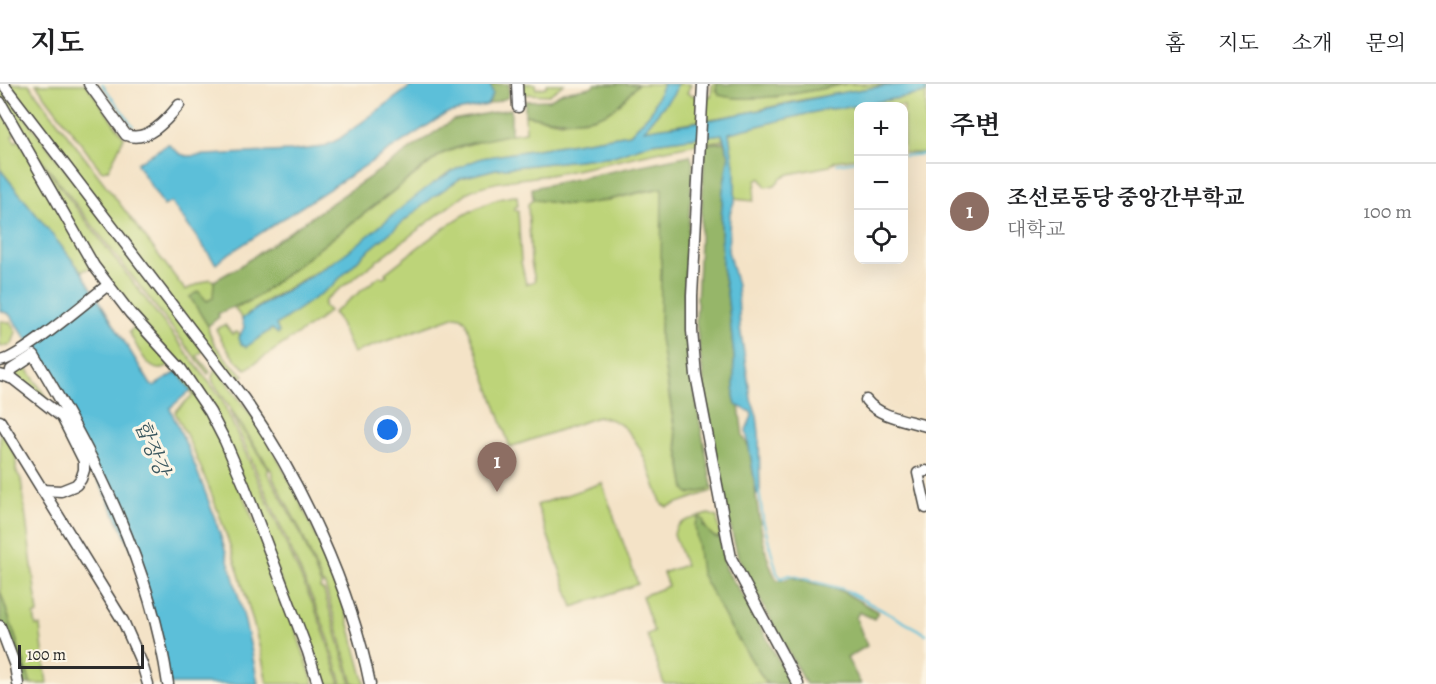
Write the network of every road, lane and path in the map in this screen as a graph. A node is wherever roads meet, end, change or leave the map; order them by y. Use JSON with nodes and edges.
{"nodes":[{"id":1,"x":3,"y":84,"type":"edge"},
{"id":2,"x":89,"y":84,"type":"edge"},
{"id":3,"x":517,"y":84,"type":"edge"},
{"id":4,"x":703,"y":89,"type":"edge"},
{"id":5,"x":0,"y":102,"type":"edge"},
{"id":6,"x":179,"y":105,"type":"dead end"},
{"id":7,"x":518,"y":107,"type":"dead end"},
{"id":8,"x":108,"y":285,"type":"junction"},
{"id":9,"x":0,"y":361,"type":"edge"},
{"id":10,"x":3,"y":375,"type":"edge"},
{"id":11,"x":0,"y":386,"type":"edge"},
{"id":12,"x":866,"y":400,"type":"dead end"},
{"id":13,"x":67,"y":418,"type":"junction"},
{"id":14,"x":0,"y":421,"type":"edge"},
{"id":15,"x":926,"y":426,"type":"edge"},
{"id":16,"x":87,"y":448,"type":"junction"},
{"id":17,"x":84,"y":461,"type":"junction"},
{"id":18,"x":926,"y":471,"type":"edge"},
{"id":19,"x":42,"y":490,"type":"junction"},
{"id":20,"x":926,"y":508,"type":"edge"},
{"id":21,"x":0,"y":626,"type":"edge"},
{"id":22,"x":164,"y":660,"type":"junction"},
{"id":23,"x":142,"y":664,"type":"junction"},
{"id":24,"x":18,"y":684,"type":"edge"},
{"id":25,"x":148,"y":684,"type":"edge"},
{"id":26,"x":168,"y":684,"type":"edge"},
{"id":27,"x":318,"y":684,"type":"edge"},
{"id":28,"x":370,"y":684,"type":"edge"},
{"id":29,"x":798,"y":684,"type":"edge"}],
"edges":[{"from":1,"to":28,"type":"street"},
{"from":2,"to":6,"type":"street"},
{"from":3,"to":7,"type":"street"},
{"from":4,"to":29,"type":"street"},
{"from":5,"to":8,"type":"street"},
{"from":8,"to":9,"type":"street"},
{"from":8,"to":27,"type":"street"},
{"from":10,"to":11,"type":"street"},
{"from":10,"to":13,"type":"street"},
{"from":10,"to":13,"type":"street"},
{"from":12,"to":15,"type":"street"},
{"from":13,"to":16,"type":"street"},
{"from":13,"to":17,"type":"street"},
{"from":14,"to":19,"type":"street"},
{"from":16,"to":17,"type":"street"},
{"from":16,"to":22,"type":"street"},
{"from":17,"to":19,"type":"street"},
{"from":18,"to":20,"type":"street"},
{"from":19,"to":23,"type":"street"},
{"from":21,"to":24,"type":"street"},
{"from":22,"to":23,"type":"street"},
{"from":22,"to":26,"type":"street"},
{"from":23,"to":25,"type":"street"}]}
